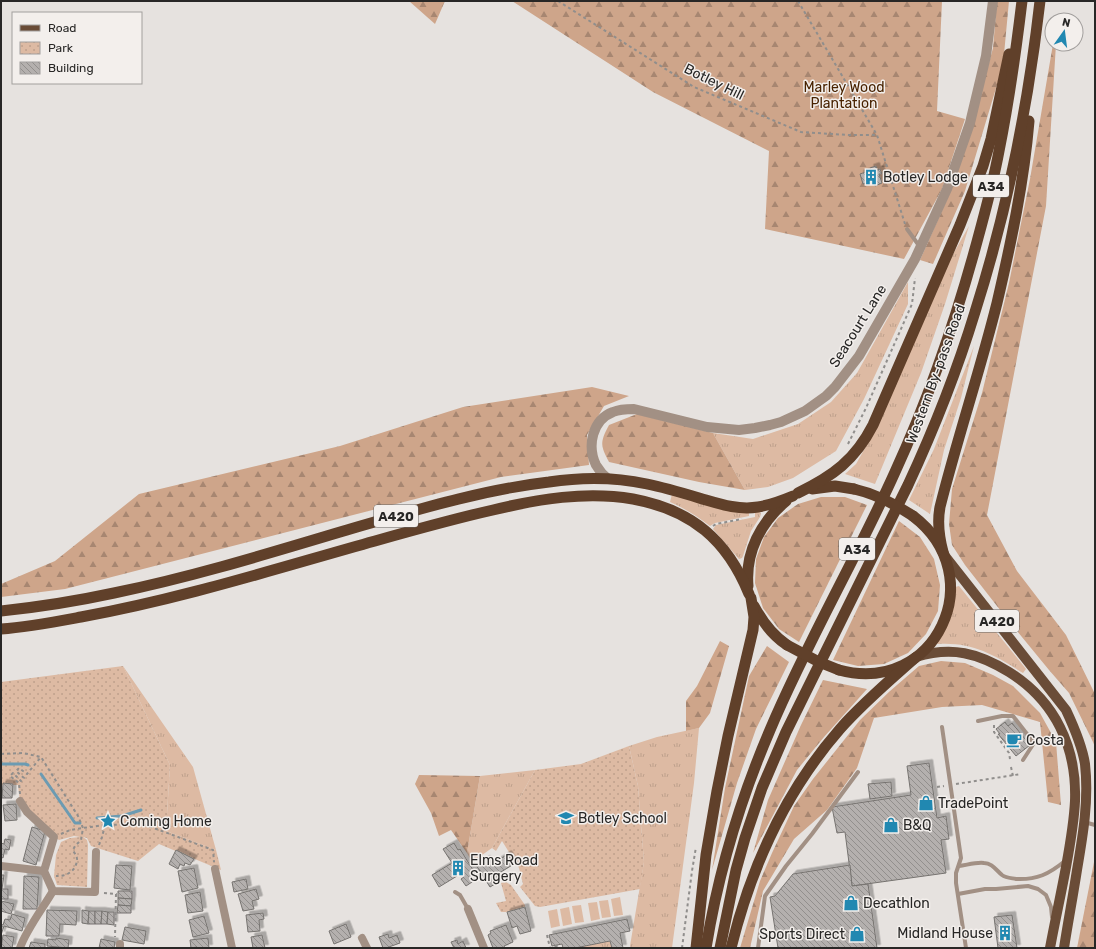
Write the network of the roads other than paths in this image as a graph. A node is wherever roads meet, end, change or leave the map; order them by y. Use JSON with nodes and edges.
{"nodes":[{"id":1,"x":993,"y":1,"type":"edge"},
{"id":2,"x":1022,"y":1,"type":"edge"},
{"id":3,"x":1040,"y":1,"type":"edge"},
{"id":4,"x":1036,"y":39,"type":"junction"},
{"id":5,"x":906,"y":229,"type":"road end"},
{"id":6,"x":920,"y":247,"type":"junction"},
{"id":7,"x":608,"y":479,"type":"junction"},
{"id":8,"x":796,"y":495,"type":"junction"},
{"id":9,"x":944,"y":554,"type":"junction"},
{"id":10,"x":750,"y":596,"type":"junction"},
{"id":11,"x":1,"y":611,"type":"edge"},
{"id":12,"x":1,"y":629,"type":"edge"},
{"id":13,"x":916,"y":657,"type":"junction"},
{"id":14,"x":978,"y":721,"type":"dead end"},
{"id":15,"x":942,"y":727,"type":"dead end"},
{"id":16,"x":1023,"y":760,"type":"dead end"},
{"id":17,"x":858,"y":772,"type":"dead end"},
{"id":18,"x":20,"y":801,"type":"road end"},
{"id":19,"x":1084,"y":822,"type":"junction"},
{"id":20,"x":1095,"y":825,"type":"edge"},
{"id":21,"x":96,"y":852,"type":"road end"},
{"id":22,"x":1067,"y":859,"type":"junction"},
{"id":23,"x":1,"y":866,"type":"edge"},
{"id":24,"x":959,"y":866,"type":"junction"},
{"id":25,"x":215,"y":869,"type":"road end"},
{"id":26,"x":44,"y":871,"type":"junction"},
{"id":27,"x":54,"y":891,"type":"junction"},
{"id":28,"x":455,"y":892,"type":"dead end"},
{"id":29,"x":958,"y":894,"type":"junction"},
{"id":30,"x":468,"y":909,"type":"joint"},
{"id":31,"x":1053,"y":932,"type":"junction"},
{"id":32,"x":362,"y":938,"type":"dead end"},
{"id":33,"x":20,"y":948,"type":"edge"},
{"id":34,"x":232,"y":948,"type":"edge"},
{"id":35,"x":367,"y":948,"type":"edge"},
{"id":36,"x":484,"y":948,"type":"edge"},
{"id":37,"x":696,"y":948,"type":"edge"},
{"id":38,"x":706,"y":948,"type":"edge"},
{"id":39,"x":720,"y":948,"type":"edge"},
{"id":40,"x":731,"y":948,"type":"edge"},
{"id":41,"x":758,"y":948,"type":"edge"},
{"id":42,"x":966,"y":948,"type":"edge"},
{"id":43,"x":1050,"y":948,"type":"edge"},
{"id":44,"x":1064,"y":948,"type":"edge"}],
"edges":[{"from":1,"to":6,"type":"street","name":"Seacourt Lane"},
{"from":2,"to":8,"type":"highway"},
{"from":2,"to":38,"type":"highway","name":"Western By-pass Road","number":"A34"},
{"from":3,"to":4,"type":"highway","name":"Western By-pass Road","number":"A34"},
{"from":4,"to":9,"type":"highway"},
{"from":4,"to":39,"type":"highway","name":"Western By-pass Road","number":"A34"},
{"from":5,"to":6,"type":"lane"},
{"from":6,"to":7,"type":"street","name":"Seacourt Lane"},
{"from":7,"to":8,"type":"highway","number":"A420"},
{"from":7,"to":11,"type":"highway","number":"A420"},
{"from":8,"to":9,"type":"highway","bridge":true},
{"from":8,"to":10,"type":"highway"},
{"from":9,"to":13,"type":"highway"},
{"from":9,"to":19,"type":"main road","number":"A420"},
{"from":10,"to":12,"type":"highway","number":"A420"},
{"from":10,"to":13,"type":"highway","bridge":true},
{"from":10,"to":37,"type":"highway"},
{"from":13,"to":22,"type":"main road"},
{"from":13,"to":40,"type":"highway"},
{"from":14,"to":16,"type":"lane"},
{"from":15,"to":24,"type":"lane"},
{"from":17,"to":41,"type":"lane"},
{"from":18,"to":26,"type":"street"},
{"from":19,"to":20,"type":"lane"},
{"from":19,"to":44,"type":"main road","number":"A420"},
{"from":21,"to":27,"type":"street"},
{"from":22,"to":24,"type":"lane"},
{"from":22,"to":31,"type":"main road"},
{"from":23,"to":26,"type":"street"},
{"from":24,"to":29,"type":"lane"},
{"from":25,"to":34,"type":"street"},
{"from":26,"to":27,"type":"street"},
{"from":27,"to":33,"type":"street"},
{"from":28,"to":30,"type":"lane"},
{"from":29,"to":31,"type":"lane"},
{"from":29,"to":42,"type":"lane"},
{"from":30,"to":36,"type":"street"},
{"from":31,"to":43,"type":"main road"},
{"from":32,"to":35,"type":"street"}]}
